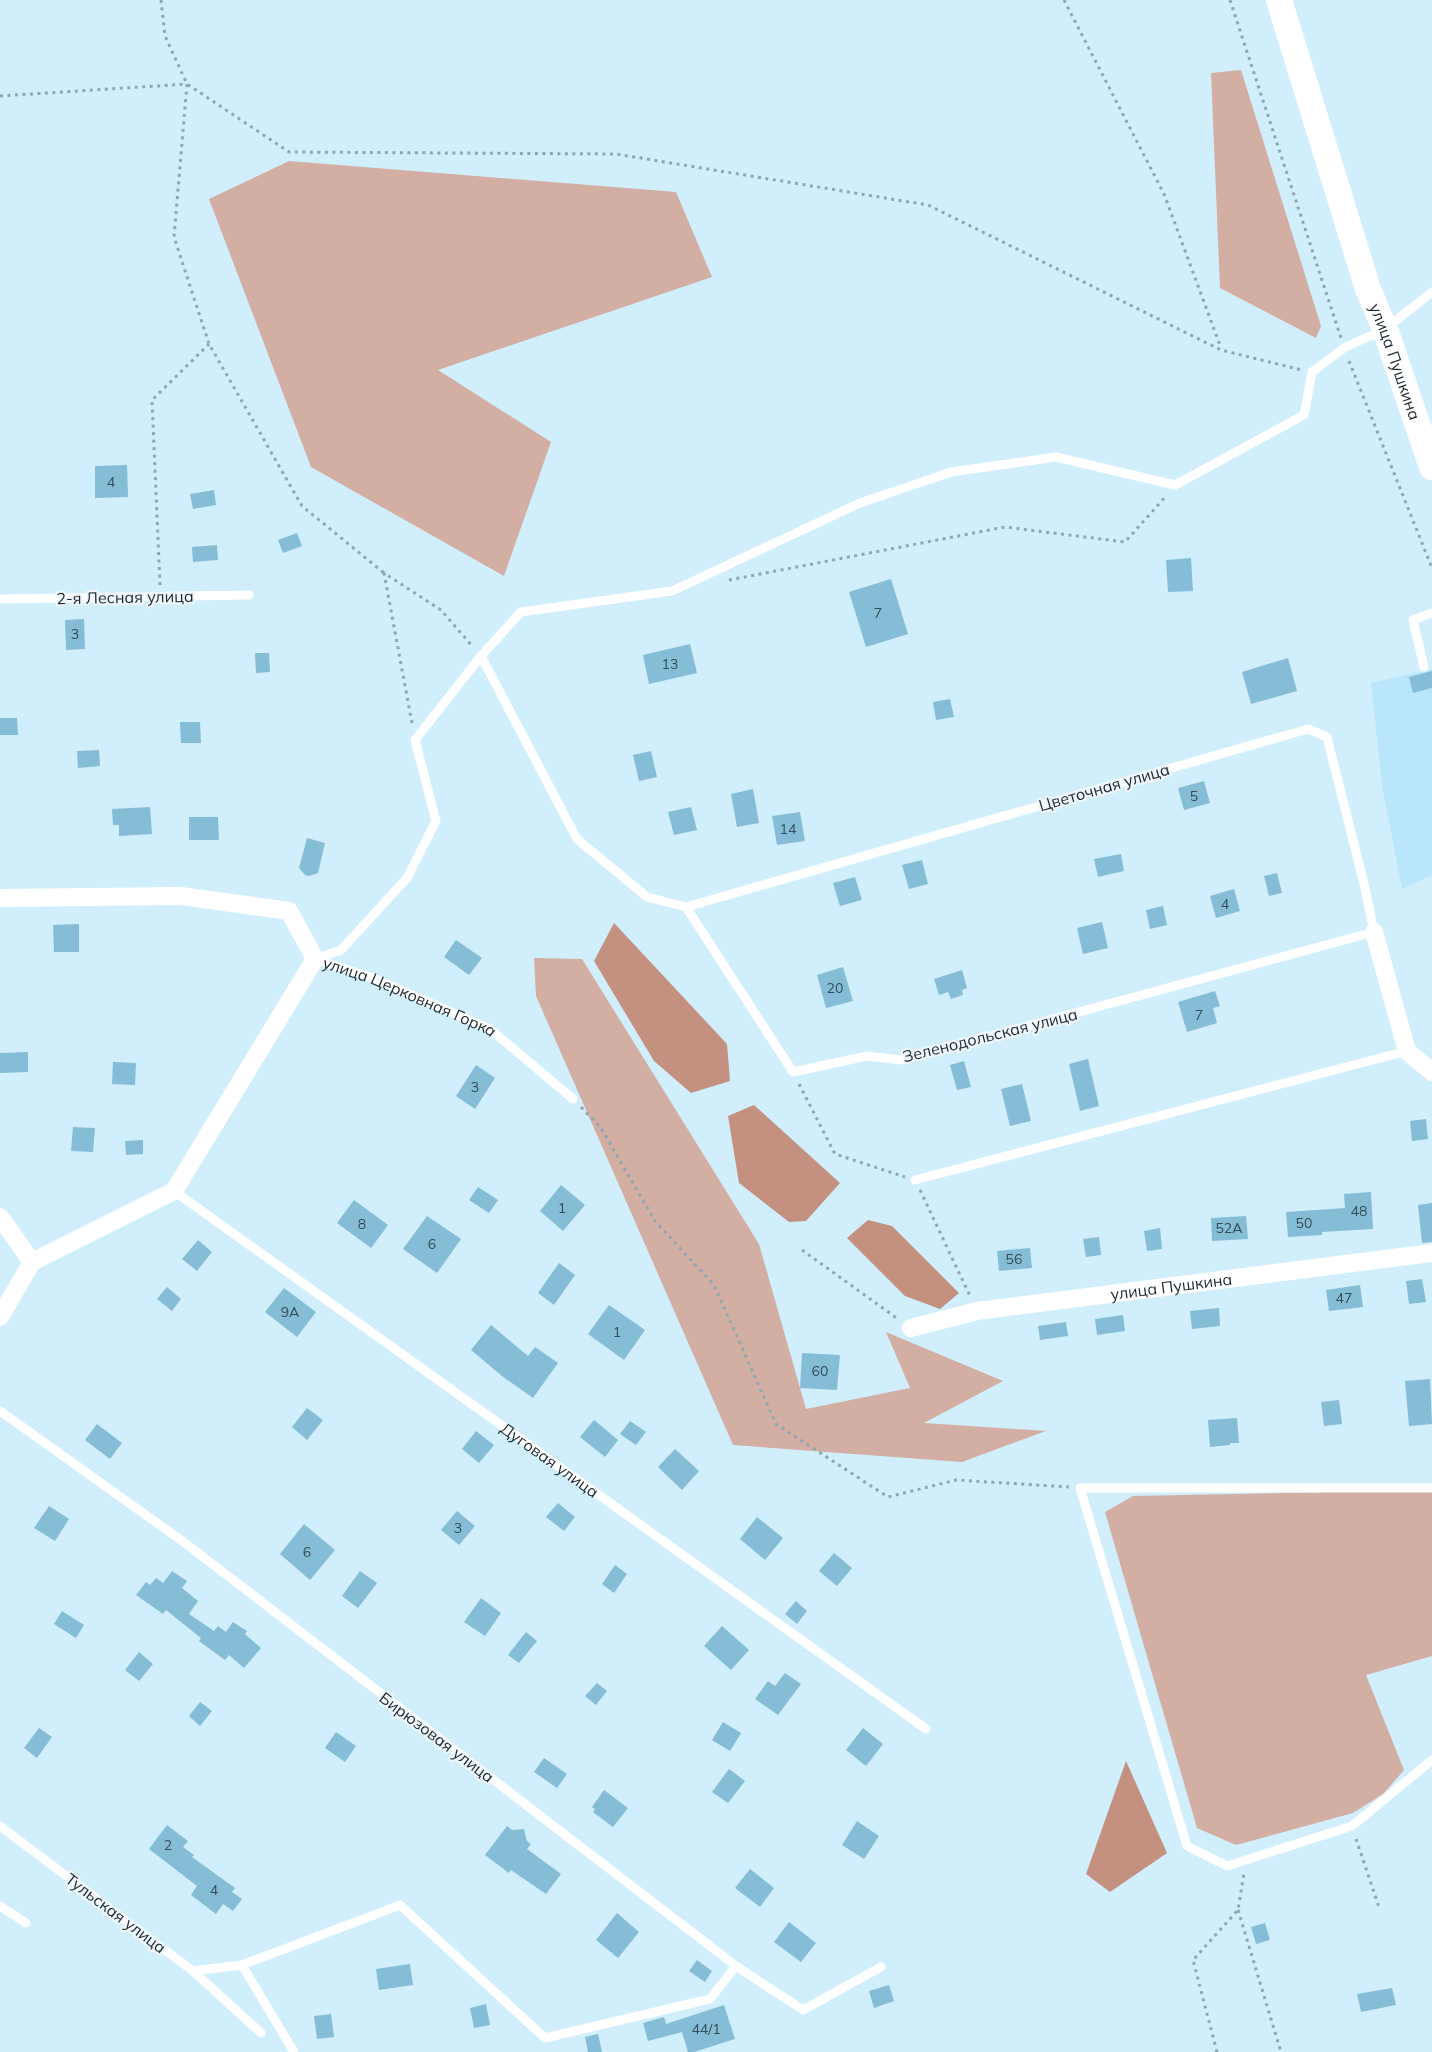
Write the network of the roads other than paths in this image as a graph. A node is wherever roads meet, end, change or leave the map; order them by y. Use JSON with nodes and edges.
{"nodes":[{"id":1,"x":1279,"y":0,"type":"edge"},
{"id":2,"x":1432,"y":292,"type":"edge"},
{"id":3,"x":1385,"y":329,"type":"junction"},
{"id":4,"x":1432,"y":467,"type":"edge"},
{"id":5,"x":249,"y":595,"type":"dead end"},
{"id":6,"x":0,"y":599,"type":"edge"},
{"id":7,"x":1432,"y":613,"type":"edge"},
{"id":8,"x":481,"y":656,"type":"junction"},
{"id":9,"x":1424,"y":667,"type":"dead end"},
{"id":10,"x":0,"y":898,"type":"edge"},
{"id":11,"x":687,"y":907,"type":"junction"},
{"id":12,"x":1374,"y":932,"type":"junction"},
{"id":13,"x":315,"y":959,"type":"junction"},
{"id":14,"x":1407,"y":1051,"type":"junction"},
{"id":15,"x":1432,"y":1072,"type":"edge"},
{"id":16,"x":573,"y":1099,"type":"road end"},
{"id":17,"x":915,"y":1180,"type":"road end"},
{"id":18,"x":174,"y":1191,"type":"junction"},
{"id":19,"x":0,"y":1217,"type":"edge"},
{"id":20,"x":1432,"y":1253,"type":"edge"},
{"id":21,"x":32,"y":1262,"type":"junction"},
{"id":22,"x":0,"y":1317,"type":"edge"},
{"id":23,"x":911,"y":1328,"type":"road end"},
{"id":24,"x":0,"y":1411,"type":"edge"},
{"id":25,"x":1432,"y":1488,"type":"edge"},
{"id":26,"x":926,"y":1730,"type":"dead end"},
{"id":27,"x":1432,"y":1760,"type":"edge"},
{"id":28,"x":0,"y":1826,"type":"edge"},
{"id":29,"x":0,"y":1906,"type":"edge"},
{"id":30,"x":26,"y":1923,"type":"dead end"},
{"id":31,"x":242,"y":1965,"type":"junction"},
{"id":32,"x":736,"y":1966,"type":"junction"},
{"id":33,"x":881,"y":1967,"type":"dead end"},
{"id":34,"x":193,"y":1971,"type":"junction"},
{"id":35,"x":261,"y":2032,"type":"dead end"},
{"id":36,"x":294,"y":2052,"type":"edge"}],
"edges":[{"from":1,"to":3,"type":"main road","name":"улица Пушкина"},
{"from":2,"to":3,"type":"lane"},
{"from":3,"to":4,"type":"main road","name":"улица Пушкина"},
{"from":3,"to":8,"type":"lane"},
{"from":5,"to":6,"type":"lane","name":"2-я Лесная улица"},
{"from":7,"to":9,"type":"lane"},
{"from":8,"to":11,"type":"lane"},
{"from":8,"to":13,"type":"lane"},
{"from":10,"to":13,"type":"street","name":"улица Церковная Горка"},
{"from":11,"to":12,"type":"lane","name":"Зеленодольская улица"},
{"from":11,"to":12,"type":"lane","name":"Цветочная улица"},
{"from":12,"to":14,"type":"street"},
{"from":13,"to":16,"type":"lane","name":"улица Церковная Горка"},
{"from":13,"to":18,"type":"street"},
{"from":14,"to":15,"type":"street"},
{"from":14,"to":17,"type":"lane"},
{"from":18,"to":21,"type":"street"},
{"from":18,"to":26,"type":"lane","name":"Дуговая улица"},
{"from":19,"to":21,"type":"street"},
{"from":20,"to":23,"type":"street","name":"улица Пушкина"},
{"from":21,"to":22,"type":"street"},
{"from":24,"to":32,"type":"lane","name":"Бирюзовая улица"},
{"from":25,"to":27,"type":"lane"},
{"from":28,"to":34,"type":"lane","name":"Тульская улица"},
{"from":29,"to":30,"type":"lane"},
{"from":31,"to":32,"type":"lane"},
{"from":31,"to":34,"type":"lane"},
{"from":31,"to":36,"type":"lane"},
{"from":32,"to":33,"type":"lane","name":"Бирюзовая улица"},
{"from":34,"to":35,"type":"lane","name":"Тульская улица"}]}
